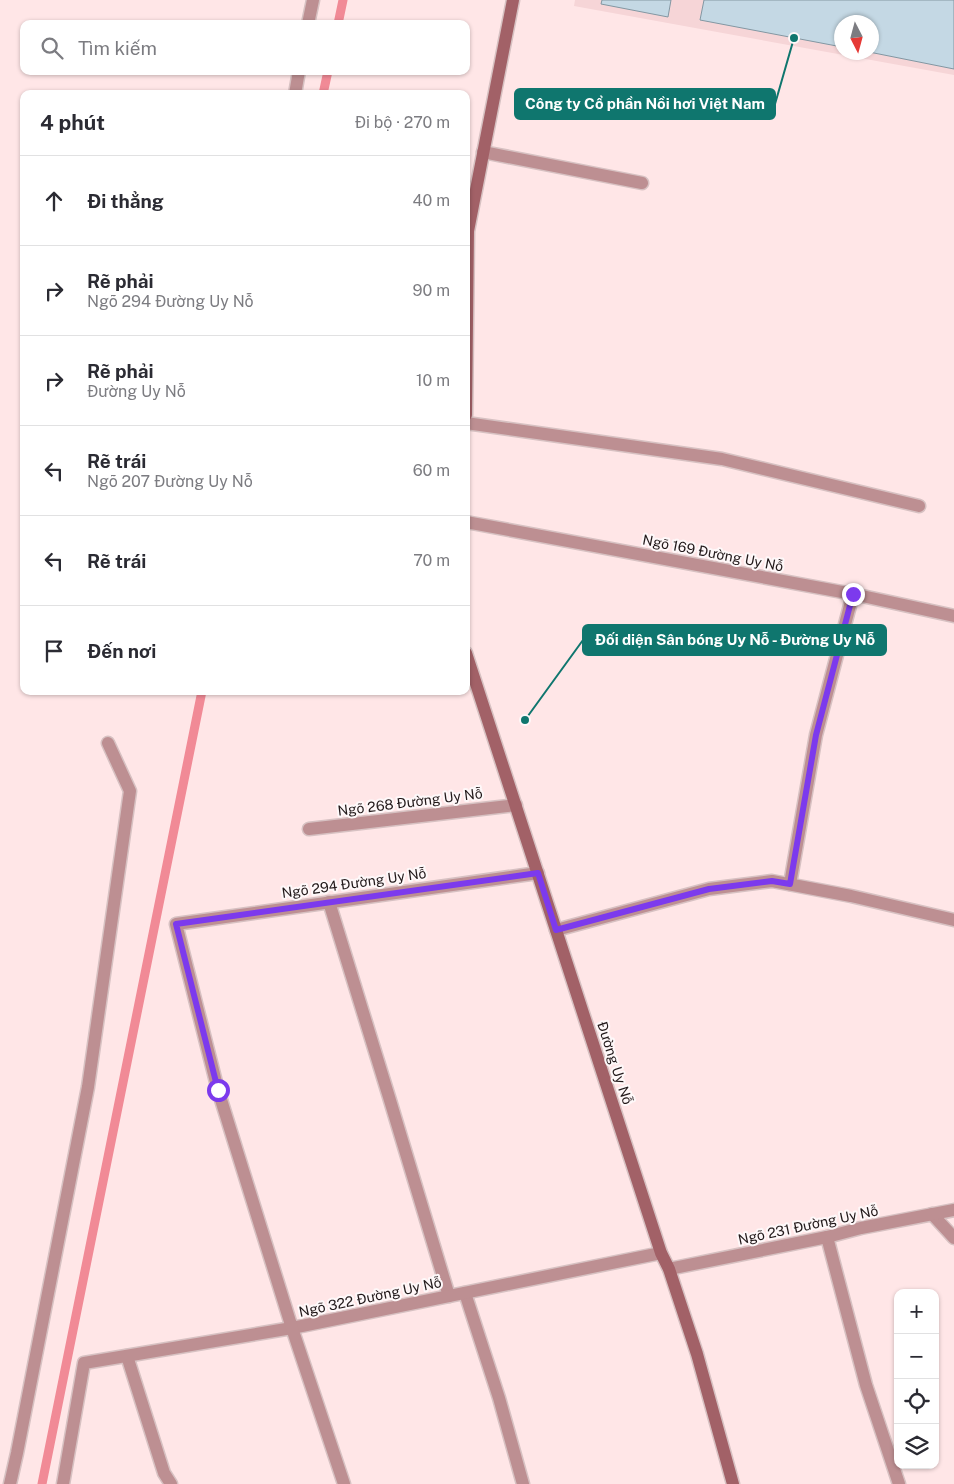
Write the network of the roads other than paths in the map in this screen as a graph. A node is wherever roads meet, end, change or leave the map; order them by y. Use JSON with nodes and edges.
{"nodes":[{"id":1,"x":313,"y":0,"type":"edge"},
{"id":2,"x":513,"y":0,"type":"edge"},
{"id":3,"x":309,"y":20,"type":"edge"},
{"id":4,"x":298,"y":75,"type":"edge"},
{"id":5,"x":296,"y":90,"type":"edge"},
{"id":6,"x":483,"y":152,"type":"junction"},
{"id":7,"x":642,"y":183,"type":"dead end"},
{"id":8,"x":470,"y":220,"type":"edge"},
{"id":9,"x":470,"y":424,"type":"edge"},
{"id":10,"x":919,"y":506,"type":"dead end"},
{"id":11,"x":470,"y":523,"type":"edge"},
{"id":12,"x":853,"y":594,"type":"junction"},
{"id":13,"x":954,"y":616,"type":"edge"},
{"id":14,"x":470,"y":664,"type":"edge"},
{"id":15,"x":108,"y":743,"type":"dead end"},
{"id":16,"x":516,"y":805,"type":"junction"},
{"id":17,"x":308,"y":829,"type":"dead end"},
{"id":18,"x":538,"y":873,"type":"junction"},
{"id":19,"x":790,"y":884,"type":"junction"},
{"id":20,"x":328,"y":902,"type":"junction"},
{"id":21,"x":954,"y":920,"type":"edge"},
{"id":22,"x":556,"y":930,"type":"junction"},
{"id":23,"x":954,"y":1210,"type":"edge"},
{"id":24,"x":932,"y":1214,"type":"junction"},
{"id":25,"x":827,"y":1237,"type":"junction"},
{"id":26,"x":954,"y":1238,"type":"edge"},
{"id":27,"x":661,"y":1253,"type":"junction"},
{"id":28,"x":669,"y":1269,"type":"junction"},
{"id":29,"x":465,"y":1293,"type":"junction"},
{"id":30,"x":448,"y":1296,"type":"junction"},
{"id":31,"x":292,"y":1328,"type":"junction"},
{"id":32,"x":127,"y":1356,"type":"junction"},
{"id":33,"x":10,"y":1484,"type":"edge"},
{"id":34,"x":63,"y":1484,"type":"edge"},
{"id":35,"x":171,"y":1484,"type":"edge"},
{"id":36,"x":344,"y":1484,"type":"edge"},
{"id":37,"x":523,"y":1484,"type":"edge"},
{"id":38,"x":733,"y":1484,"type":"edge"},
{"id":39,"x":899,"y":1484,"type":"edge"}],
"edges":[{"from":1,"to":3,"type":"street"},
{"from":2,"to":6,"type":"street"},
{"from":4,"to":5,"type":"street"},
{"from":6,"to":7,"type":"street"},
{"from":6,"to":8,"type":"street"},
{"from":9,"to":10,"type":"street"},
{"from":11,"to":12,"type":"street","name":"Ngõ 169 Đường Uy Nỗ"},
{"from":12,"to":13,"type":"street","name":"Ngõ 169 Đường Uy Nỗ"},
{"from":12,"to":19,"type":"street"},
{"from":14,"to":16,"type":"street","name":"Đường Uy Nỗ"},
{"from":15,"to":33,"type":"street"},
{"from":16,"to":17,"type":"street","name":"Ngõ 268 Đường Uy Nỗ"},
{"from":16,"to":18,"type":"street","name":"Đường Uy Nỗ"},
{"from":18,"to":20,"type":"street","name":"Ngõ 294 Đường Uy Nỗ"},
{"from":18,"to":22,"type":"street","name":"Đường Uy Nỗ"},
{"from":19,"to":21,"type":"street"},
{"from":19,"to":22,"type":"street"},
{"from":20,"to":30,"type":"street"},
{"from":20,"to":31,"type":"street","name":"Ngõ 294 Đường Uy Nỗ"},
{"from":22,"to":27,"type":"street","name":"Đường Uy Nỗ"},
{"from":23,"to":24,"type":"street","name":"Ngõ 231 Đường Uy Nỗ"},
{"from":24,"to":25,"type":"street","name":"Ngõ 231 Đường Uy Nỗ"},
{"from":24,"to":26,"type":"street"},
{"from":25,"to":28,"type":"street","name":"Ngõ 231 Đường Uy Nỗ"},
{"from":25,"to":39,"type":"street"},
{"from":27,"to":28,"type":"street","name":"Đường Uy Nỗ"},
{"from":27,"to":29,"type":"street","name":"Ngõ 322 Đường Uy Nỗ"},
{"from":28,"to":38,"type":"street","name":"Đường Uy Nỗ"},
{"from":29,"to":30,"type":"street","name":"Ngõ 322 Đường Uy Nỗ"},
{"from":29,"to":37,"type":"street"},
{"from":30,"to":31,"type":"street","name":"Ngõ 322 Đường Uy Nỗ"},
{"from":31,"to":32,"type":"street","name":"Ngõ 322 Đường Uy Nỗ"},
{"from":31,"to":36,"type":"street"},
{"from":32,"to":34,"type":"street","name":"Ngõ 322 Đường Uy Nỗ"},
{"from":32,"to":35,"type":"street"}]}
